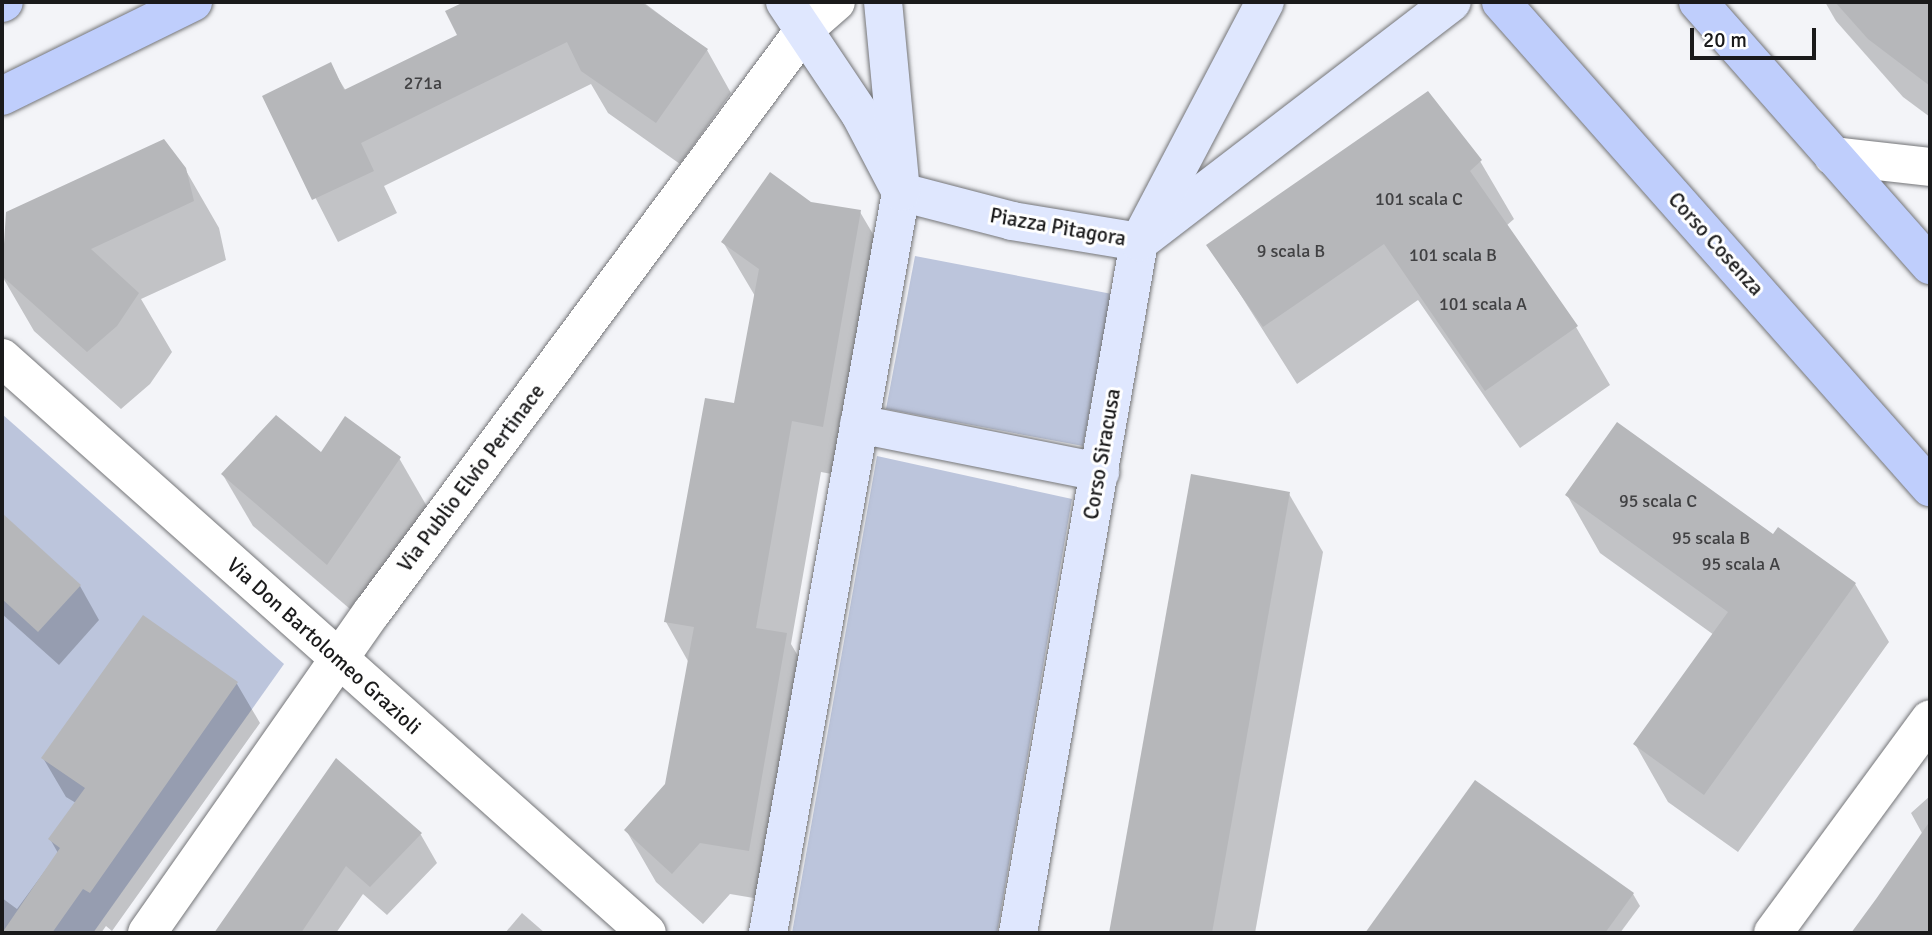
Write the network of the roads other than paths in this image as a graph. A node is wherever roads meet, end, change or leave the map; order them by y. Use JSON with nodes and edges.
{"nodes":[{"id":1,"x":193,"y":2,"type":"edge"},
{"id":2,"x":836,"y":2,"type":"edge"},
{"id":3,"x":884,"y":2,"type":"edge"},
{"id":4,"x":1265,"y":2,"type":"edge"},
{"id":5,"x":1452,"y":2,"type":"edge"},
{"id":6,"x":1501,"y":2,"type":"edge"},
{"id":7,"x":1698,"y":2,"type":"edge"},
{"id":8,"x":795,"y":15,"type":"edge"},
{"id":9,"x":2,"y":96,"type":"edge"},
{"id":10,"x":1833,"y":156,"type":"junction"},
{"id":11,"x":1930,"y":167,"type":"edge"},
{"id":12,"x":901,"y":192,"type":"junction"},
{"id":13,"x":1139,"y":242,"type":"junction"},
{"id":14,"x":1930,"y":265,"type":"edge"},
{"id":15,"x":2,"y":358,"type":"edge"},
{"id":16,"x":859,"y":424,"type":"junction"},
{"id":17,"x":1100,"y":472,"type":"junction"},
{"id":18,"x":1930,"y":487,"type":"edge"},
{"id":19,"x":338,"y":660,"type":"junction"},
{"id":20,"x":1930,"y":719,"type":"edge"},
{"id":21,"x":147,"y":933,"type":"edge"},
{"id":22,"x":647,"y":933,"type":"edge"},
{"id":23,"x":768,"y":933,"type":"edge"},
{"id":24,"x":1018,"y":933,"type":"edge"},
{"id":25,"x":1773,"y":933,"type":"edge"}],
"edges":[{"from":1,"to":9,"type":"main road"},
{"from":2,"to":8,"type":"street"},
{"from":3,"to":12,"type":"street"},
{"from":4,"to":13,"type":"street","name":"Corso Siracusa"},
{"from":5,"to":13,"type":"street","name":"Piazza Pitagora"},
{"from":6,"to":18,"type":"main road","name":"Corso Cosenza"},
{"from":7,"to":10,"type":"main road"},
{"from":8,"to":12,"type":"street"},
{"from":8,"to":19,"type":"street","name":"Via Publio Elvio Pertinace"},
{"from":10,"to":11,"type":"street"},
{"from":10,"to":14,"type":"main road"},
{"from":12,"to":13,"type":"street","name":"Piazza Pitagora"},
{"from":12,"to":16,"type":"street"},
{"from":13,"to":17,"type":"street","name":"Corso Siracusa"},
{"from":15,"to":19,"type":"street","name":"Via Don Bartolomeo Grazioli"},
{"from":16,"to":17,"type":"street"},
{"from":16,"to":23,"type":"street"},
{"from":17,"to":24,"type":"street","name":"Corso Siracusa"},
{"from":19,"to":21,"type":"street","name":"Via Publio Elvio Pertinace"},
{"from":19,"to":22,"type":"street","name":"Via Don Bartolomeo Grazioli"},
{"from":20,"to":25,"type":"street"}]}
